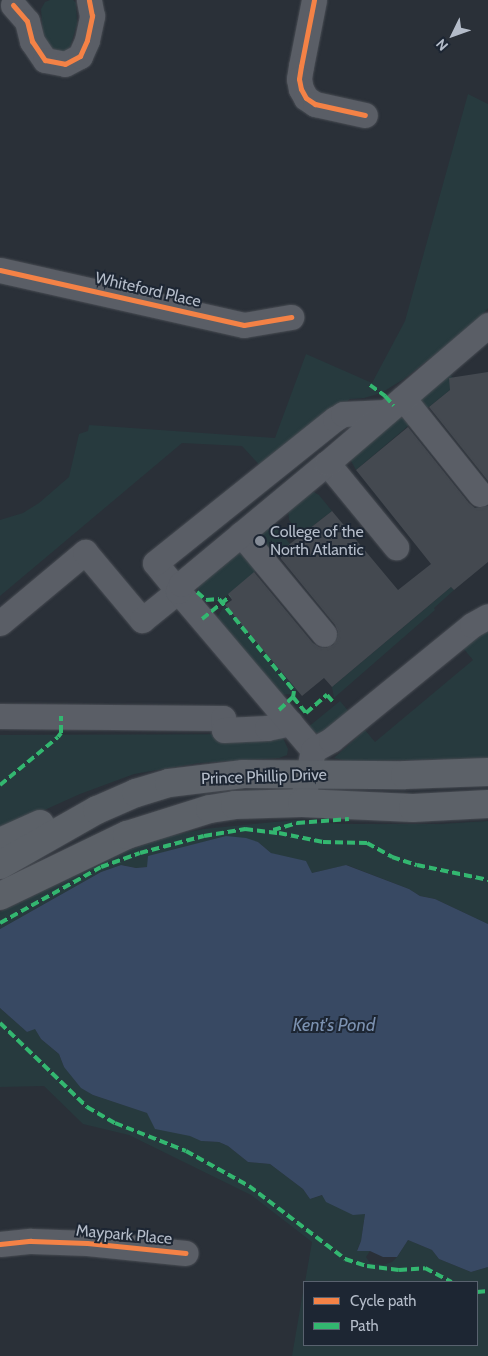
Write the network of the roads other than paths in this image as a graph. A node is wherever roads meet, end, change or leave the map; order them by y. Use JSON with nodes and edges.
{"nodes":[{"id":1,"x":89,"y":0,"type":"edge"},
{"id":2,"x":314,"y":0,"type":"edge"},
{"id":3,"x":13,"y":3,"type":"edge"},
{"id":4,"x":365,"y":114,"type":"dead end"},
{"id":5,"x":0,"y":270,"type":"edge"},
{"id":6,"x":291,"y":316,"type":"dead end"},
{"id":7,"x":488,"y":324,"type":"edge"},
{"id":8,"x":479,"y":345,"type":"edge"},
{"id":9,"x":395,"y":405,"type":"junction"},
{"id":10,"x":327,"y":463,"type":"junction"},
{"id":11,"x":480,"y":494,"type":"dead end"},
{"id":12,"x":241,"y":534,"type":"junction"},
{"id":13,"x":396,"y":547,"type":"dead end"},
{"id":14,"x":178,"y":591,"type":"junction"},
{"id":15,"x":488,"y":616,"type":"edge"},
{"id":16,"x":0,"y":623,"type":"edge"},
{"id":17,"x":324,"y":634,"type":"dead end"},
{"id":18,"x":0,"y":716,"type":"edge"},
{"id":19,"x":290,"y":723,"type":"junction"},
{"id":20,"x":310,"y":762,"type":"junction"},
{"id":21,"x":488,"y":772,"type":"edge"},
{"id":22,"x":116,"y":802,"type":"junction"},
{"id":23,"x":302,"y":803,"type":"junction"},
{"id":24,"x":488,"y":804,"type":"edge"},
{"id":25,"x":0,"y":842,"type":"edge"},
{"id":26,"x":0,"y":865,"type":"edge"},
{"id":27,"x":0,"y":896,"type":"edge"},
{"id":28,"x":0,"y":1244,"type":"edge"},
{"id":29,"x":185,"y":1253,"type":"dead end"}],
"edges":[{"from":1,"to":3,"type":"street"},
{"from":2,"to":4,"type":"street"},
{"from":5,"to":6,"type":"street","name":"Whiteford Place"},
{"from":7,"to":8,"type":"street"},
{"from":8,"to":9,"type":"street"},
{"from":9,"to":10,"type":"street"},
{"from":9,"to":11,"type":"street"},
{"from":9,"to":14,"type":"street"},
{"from":10,"to":12,"type":"street"},
{"from":10,"to":13,"type":"street"},
{"from":12,"to":14,"type":"street"},
{"from":12,"to":17,"type":"street"},
{"from":14,"to":16,"type":"street"},
{"from":14,"to":19,"type":"street"},
{"from":15,"to":20,"type":"street"},
{"from":18,"to":19,"type":"street"},
{"from":19,"to":20,"type":"street"},
{"from":20,"to":21,"type":"main road","name":"Prince Phillip Drive"},
{"from":20,"to":22,"type":"main road","name":"Prince Phillip Drive"},
{"from":20,"to":23,"type":"street"},
{"from":22,"to":25,"type":"main road"},
{"from":22,"to":26,"type":"main road","name":"Prince Phillip Drive"},
{"from":23,"to":24,"type":"main road","name":"Prince Phillip Drive"},
{"from":23,"to":27,"type":"main road","name":"Prince Phillip Drive"},
{"from":28,"to":29,"type":"street","name":"Maypark Place"}]}
